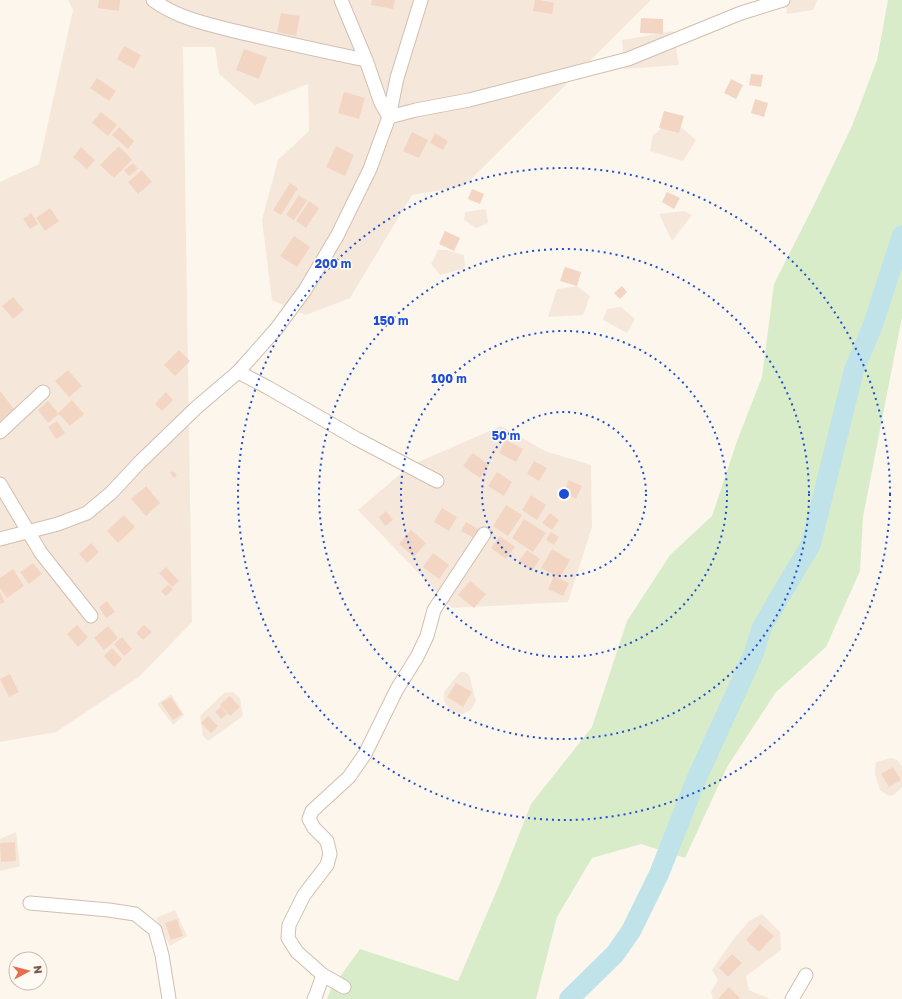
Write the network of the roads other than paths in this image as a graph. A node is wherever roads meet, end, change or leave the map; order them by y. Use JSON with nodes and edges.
{"nodes":[{"id":1,"x":153,"y":0,"type":"edge"},
{"id":2,"x":341,"y":0,"type":"edge"},
{"id":3,"x":421,"y":0,"type":"edge"},
{"id":4,"x":783,"y":0,"type":"edge"},
{"id":5,"x":366,"y":60,"type":"junction"},
{"id":6,"x":389,"y":117,"type":"junction"},
{"id":7,"x":238,"y":372,"type":"junction"},
{"id":8,"x":43,"y":392,"type":"dead end"},
{"id":9,"x":0,"y":432,"type":"edge"},
{"id":10,"x":437,"y":481,"type":"dead end"},
{"id":11,"x":0,"y":484,"type":"edge"},
{"id":12,"x":28,"y":532,"type":"junction"},
{"id":13,"x":484,"y":534,"type":"dead end"},
{"id":14,"x":0,"y":539,"type":"edge"},
{"id":15,"x":91,"y":616,"type":"dead end"},
{"id":16,"x":30,"y":903,"type":"dead end"},
{"id":17,"x":806,"y":975,"type":"dead end"},
{"id":18,"x":323,"y":976,"type":"junction"},
{"id":19,"x":344,"y":987,"type":"dead end"},
{"id":20,"x":169,"y":999,"type":"edge"},
{"id":21,"x":314,"y":999,"type":"edge"},
{"id":22,"x":792,"y":999,"type":"edge"}],
"edges":[{"from":1,"to":5,"type":"street"},
{"from":2,"to":5,"type":"street"},
{"from":3,"to":6,"type":"street"},
{"from":4,"to":6,"type":"street"},
{"from":5,"to":6,"type":"street"},
{"from":6,"to":7,"type":"street"},
{"from":7,"to":10,"type":"street"},
{"from":7,"to":12,"type":"street"},
{"from":8,"to":9,"type":"street"},
{"from":11,"to":12,"type":"street"},
{"from":12,"to":14,"type":"street"},
{"from":12,"to":15,"type":"street"},
{"from":13,"to":18,"type":"street"},
{"from":16,"to":20,"type":"street"},
{"from":17,"to":22,"type":"street"},
{"from":18,"to":19,"type":"street"},
{"from":18,"to":21,"type":"street"}]}
